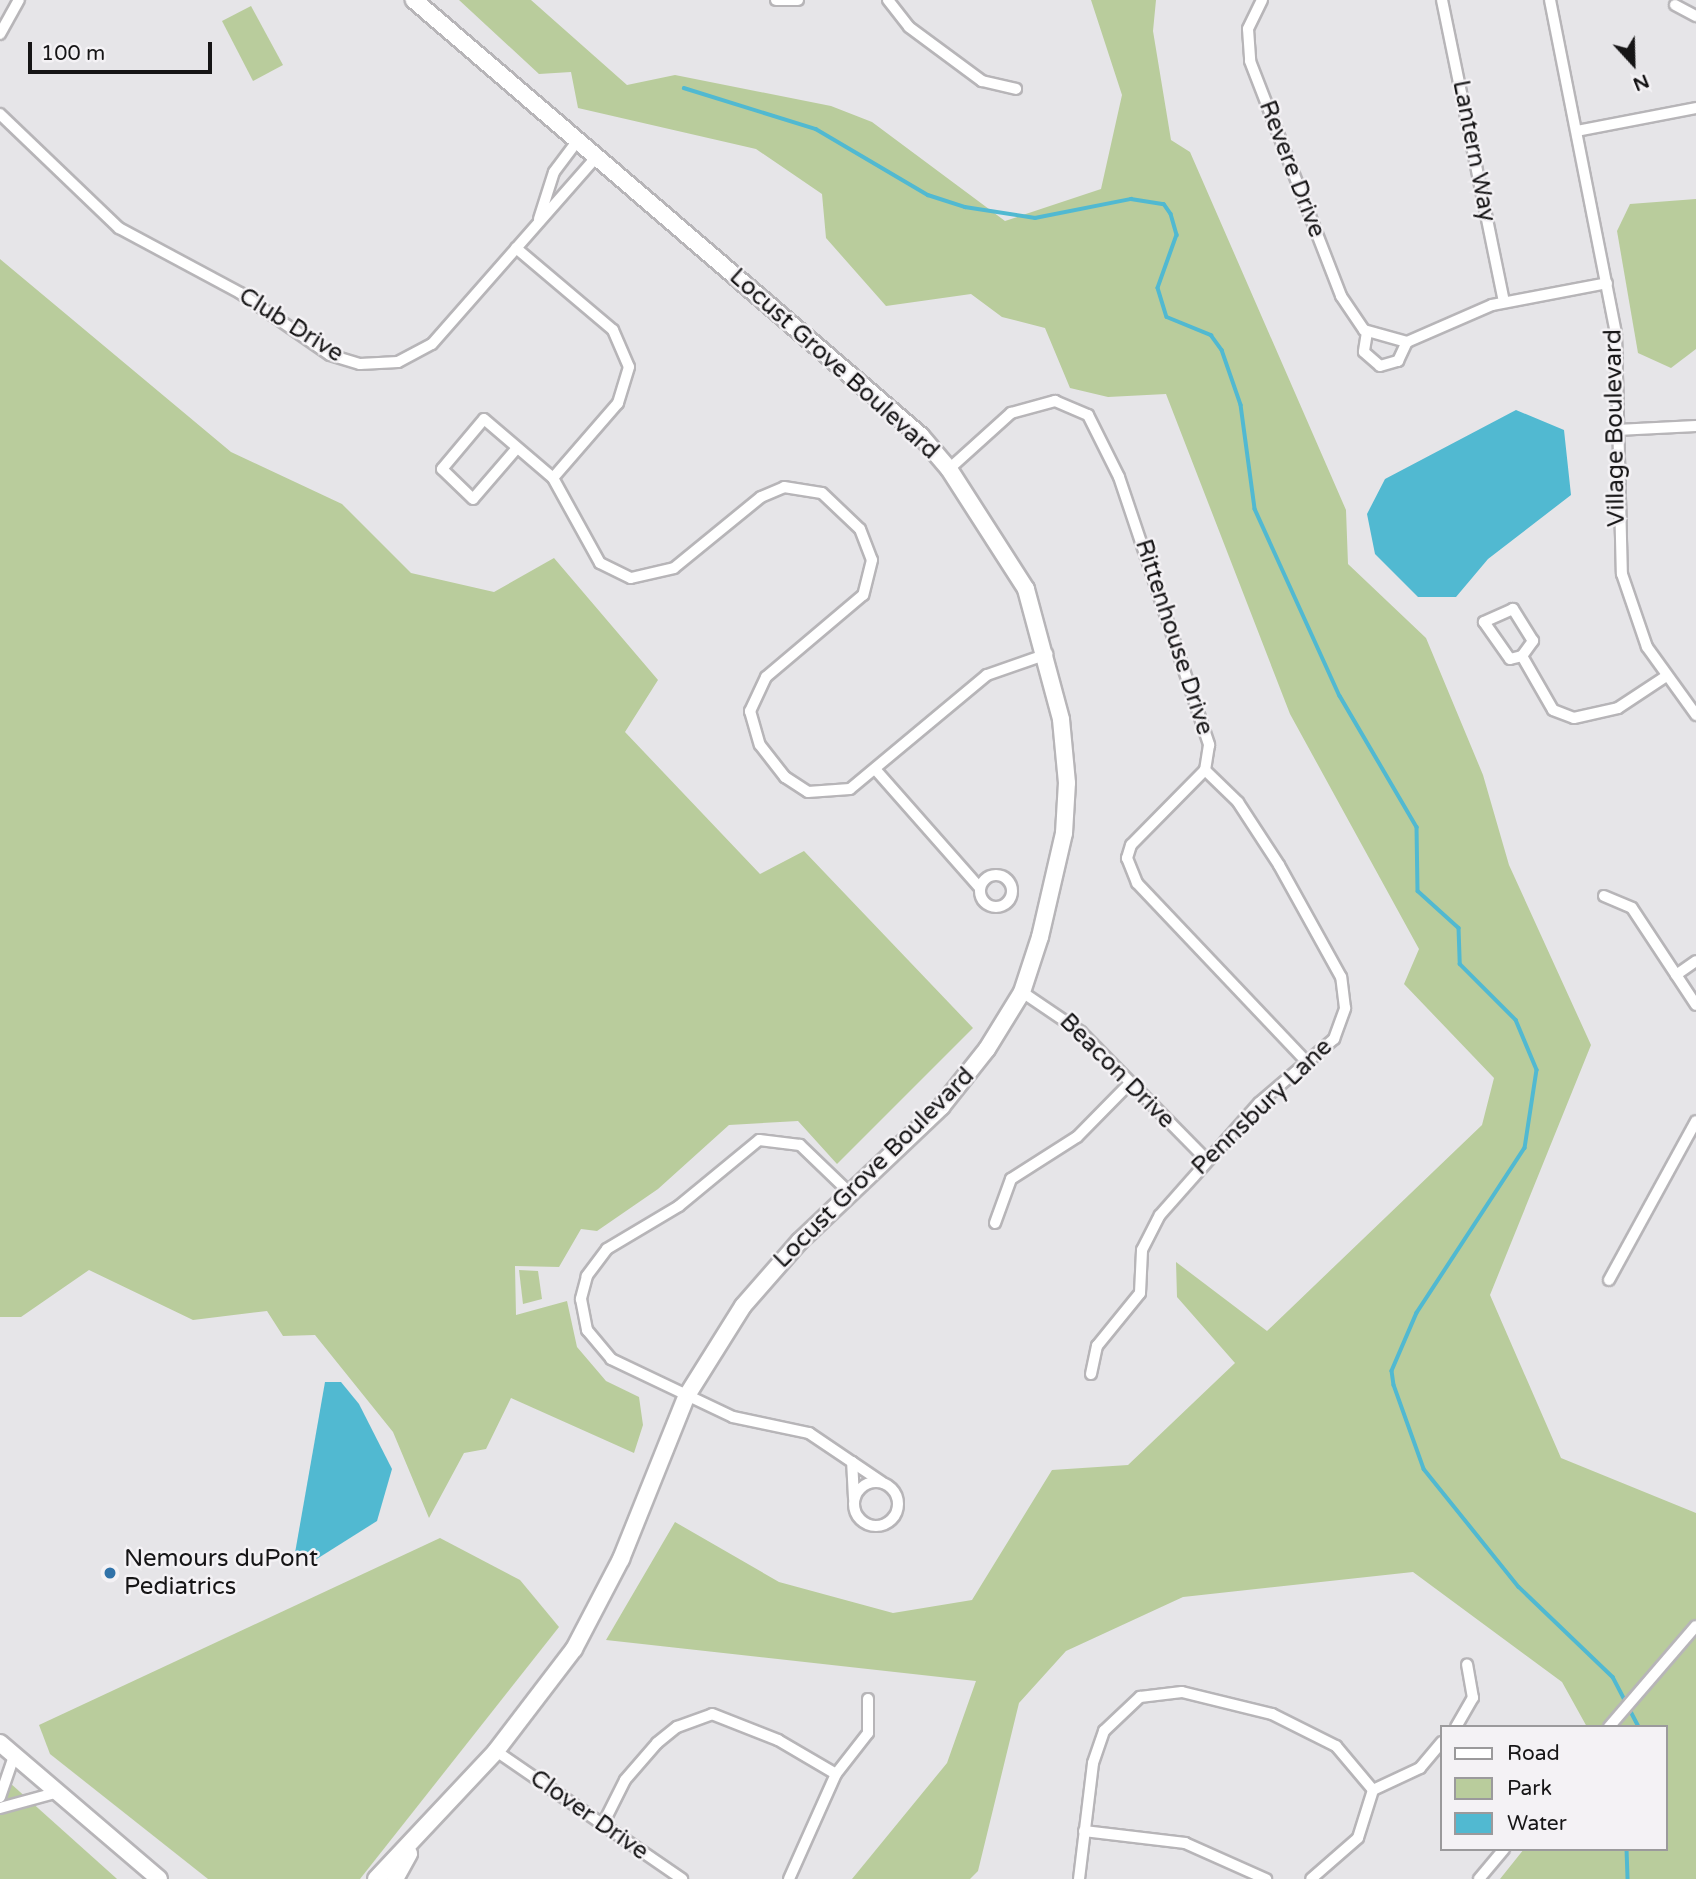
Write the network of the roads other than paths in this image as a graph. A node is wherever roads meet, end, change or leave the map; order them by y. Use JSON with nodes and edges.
{"nodes":[{"id":1,"x":19,"y":0,"type":"edge"},
{"id":2,"x":414,"y":0,"type":"edge"},
{"id":3,"x":776,"y":0,"type":"edge"},
{"id":4,"x":798,"y":0,"type":"edge"},
{"id":5,"x":888,"y":0,"type":"edge"},
{"id":6,"x":1262,"y":0,"type":"edge"},
{"id":7,"x":1443,"y":0,"type":"edge"},
{"id":8,"x":1550,"y":0,"type":"edge"},
{"id":9,"x":1675,"y":5,"type":"dead end"},
{"id":10,"x":1696,"y":16,"type":"edge"},
{"id":11,"x":0,"y":34,"type":"edge"},
{"id":12,"x":1016,"y":89,"type":"dead end"},
{"id":13,"x":1696,"y":108,"type":"edge"},
{"id":14,"x":0,"y":114,"type":"edge"},
{"id":15,"x":1577,"y":131,"type":"junction"},
{"id":16,"x":577,"y":141,"type":"junction"},
{"id":17,"x":596,"y":158,"type":"junction"},
{"id":18,"x":539,"y":219,"type":"junction"},
{"id":19,"x":516,"y":248,"type":"junction"},
{"id":20,"x":1607,"y":283,"type":"junction"},
{"id":21,"x":1504,"y":302,"type":"junction"},
{"id":22,"x":1367,"y":332,"type":"junction"},
{"id":23,"x":1407,"y":342,"type":"junction"},
{"id":24,"x":1696,"y":426,"type":"edge"},
{"id":25,"x":1617,"y":430,"type":"junction"},
{"id":26,"x":517,"y":448,"type":"junction"},
{"id":27,"x":949,"y":469,"type":"junction"},
{"id":28,"x":553,"y":478,"type":"junction"},
{"id":29,"x":1047,"y":654,"type":"junction"},
{"id":30,"x":1522,"y":656,"type":"junction"},
{"id":31,"x":1665,"y":677,"type":"junction"},
{"id":32,"x":1696,"y":715,"type":"edge"},
{"id":33,"x":875,"y":769,"type":"junction"},
{"id":34,"x":1205,"y":770,"type":"junction"},
{"id":35,"x":980,"y":888,"type":"dead end"},
{"id":36,"x":1604,"y":896,"type":"dead end"},
{"id":37,"x":1696,"y":961,"type":"edge"},
{"id":38,"x":1676,"y":975,"type":"junction"},
{"id":39,"x":1022,"y":992,"type":"junction"},
{"id":40,"x":1696,"y":1005,"type":"edge"},
{"id":41,"x":1305,"y":1060,"type":"junction"},
{"id":42,"x":1130,"y":1083,"type":"junction"},
{"id":43,"x":1696,"y":1121,"type":"edge"},
{"id":44,"x":1205,"y":1158,"type":"junction"},
{"id":45,"x":850,"y":1194,"type":"junction"},
{"id":46,"x":995,"y":1223,"type":"dead end"},
{"id":47,"x":1609,"y":1280,"type":"dead end"},
{"id":48,"x":1091,"y":1374,"type":"dead end"},
{"id":49,"x":686,"y":1397,"type":"junction"},
{"id":50,"x":852,"y":1462,"type":"junction"},
{"id":51,"x":884,"y":1483,"type":"junction"},
{"id":52,"x":854,"y":1499,"type":"junction"},
{"id":53,"x":1696,"y":1626,"type":"edge"},
{"id":54,"x":1467,"y":1665,"type":"dead end"},
{"id":55,"x":868,"y":1699,"type":"dead end"},
{"id":56,"x":1457,"y":1725,"type":"edge"},
{"id":57,"x":1611,"y":1725,"type":"edge"},
{"id":58,"x":0,"y":1743,"type":"edge"},
{"id":59,"x":1440,"y":1744,"type":"edge"},
{"id":60,"x":496,"y":1751,"type":"junction"},
{"id":61,"x":14,"y":1756,"type":"junction"},
{"id":62,"x":836,"y":1774,"type":"junction"},
{"id":63,"x":1373,"y":1790,"type":"junction"},
{"id":64,"x":55,"y":1793,"type":"junction"},
{"id":65,"x":0,"y":1797,"type":"edge"},
{"id":66,"x":0,"y":1808,"type":"edge"},
{"id":67,"x":603,"y":1824,"type":"junction"},
{"id":68,"x":1084,"y":1831,"type":"junction"},
{"id":69,"x":417,"y":1840,"type":"junction"},
{"id":70,"x":1502,"y":1851,"type":"edge"},
{"id":71,"x":159,"y":1879,"type":"edge"},
{"id":72,"x":376,"y":1879,"type":"edge"},
{"id":73,"x":395,"y":1879,"type":"edge"},
{"id":74,"x":681,"y":1879,"type":"edge"},
{"id":75,"x":789,"y":1879,"type":"edge"},
{"id":76,"x":1079,"y":1879,"type":"edge"},
{"id":77,"x":1266,"y":1879,"type":"edge"},
{"id":78,"x":1311,"y":1879,"type":"edge"},
{"id":79,"x":1479,"y":1879,"type":"edge"}],
"edges":[{"from":1,"to":11,"type":"street"},
{"from":2,"to":16,"type":"street","name":"Locust Grove Boulevard"},
{"from":3,"to":4,"type":"street"},
{"from":5,"to":12,"type":"street"},
{"from":6,"to":22,"type":"street","name":"Revere Drive"},
{"from":7,"to":21,"type":"street","name":"Lantern Way"},
{"from":8,"to":15,"type":"street","name":"Village Boulevard"},
{"from":9,"to":10,"type":"street"},
{"from":13,"to":15,"type":"street"},
{"from":14,"to":19,"type":"street","name":"Club Drive"},
{"from":15,"to":20,"type":"street","name":"Village Boulevard"},
{"from":16,"to":17,"type":"street","name":"Locust Grove Boulevard"},
{"from":16,"to":18,"type":"street"},
{"from":17,"to":18,"type":"street","name":"Club Drive"},
{"from":17,"to":27,"type":"street","name":"Locust Grove Boulevard"},
{"from":18,"to":19,"type":"street","name":"Club Drive"},
{"from":19,"to":28,"type":"street"},
{"from":20,"to":21,"type":"street","name":"Revere Drive"},
{"from":20,"to":25,"type":"street","name":"Village Boulevard"},
{"from":21,"to":23,"type":"street","name":"Revere Drive"},
{"from":22,"to":23,"type":"street"},
{"from":22,"to":23,"type":"street","name":"Revere Drive"},
{"from":24,"to":25,"type":"street"},
{"from":25,"to":31,"type":"street","name":"Village Boulevard"},
{"from":26,"to":26,"type":"street"},
{"from":26,"to":28,"type":"street"},
{"from":27,"to":29,"type":"street","name":"Locust Grove Boulevard"},
{"from":27,"to":34,"type":"street","name":"Rittenhouse Drive"},
{"from":28,"to":33,"type":"street"},
{"from":29,"to":33,"type":"street"},
{"from":29,"to":39,"type":"street","name":"Locust Grove Boulevard"},
{"from":30,"to":30,"type":"street"},
{"from":30,"to":31,"type":"street"},
{"from":31,"to":32,"type":"street","name":"Village Boulevard"},
{"from":33,"to":35,"type":"street"},
{"from":34,"to":41,"type":"street","name":"Pennsbury Lane"},
{"from":34,"to":41,"type":"street","name":"Rittenhouse Drive"},
{"from":36,"to":38,"type":"street"},
{"from":37,"to":38,"type":"street"},
{"from":38,"to":40,"type":"street"},
{"from":39,"to":42,"type":"street","name":"Beacon Drive"},
{"from":39,"to":45,"type":"street","name":"Locust Grove Boulevard"},
{"from":41,"to":44,"type":"street","name":"Pennsbury Lane"},
{"from":42,"to":44,"type":"street","name":"Beacon Drive"},
{"from":42,"to":46,"type":"street"},
{"from":43,"to":47,"type":"street"},
{"from":44,"to":48,"type":"street","name":"Pennsbury Lane"},
{"from":45,"to":49,"type":"street","name":"Locust Grove Boulevard"},
{"from":45,"to":49,"type":"street"},
{"from":49,"to":50,"type":"street"},
{"from":49,"to":60,"type":"street","name":"Locust Grove Boulevard"},
{"from":50,"to":51,"type":"street"},
{"from":50,"to":52,"type":"street"},
{"from":51,"to":52,"type":"street"},
{"from":51,"to":52,"type":"street"},
{"from":53,"to":57,"type":"street"},
{"from":54,"to":56,"type":"street"},
{"from":55,"to":62,"type":"street"},
{"from":58,"to":61,"type":"street"},
{"from":59,"to":63,"type":"street"},
{"from":60,"to":67,"type":"street","name":"Clover Drive"},
{"from":60,"to":69,"type":"street","name":"Locust Grove Boulevard"},
{"from":61,"to":64,"type":"street"},
{"from":61,"to":65,"type":"street"},
{"from":62,"to":67,"type":"street"},
{"from":62,"to":75,"type":"street"},
{"from":63,"to":68,"type":"street"},
{"from":63,"to":78,"type":"street"},
{"from":64,"to":66,"type":"street"},
{"from":64,"to":71,"type":"street"},
{"from":67,"to":74,"type":"street","name":"Clover Drive"},
{"from":68,"to":76,"type":"street"},
{"from":68,"to":77,"type":"street"},
{"from":69,"to":72,"type":"street"},
{"from":69,"to":73,"type":"street"},
{"from":70,"to":79,"type":"street"}]}
